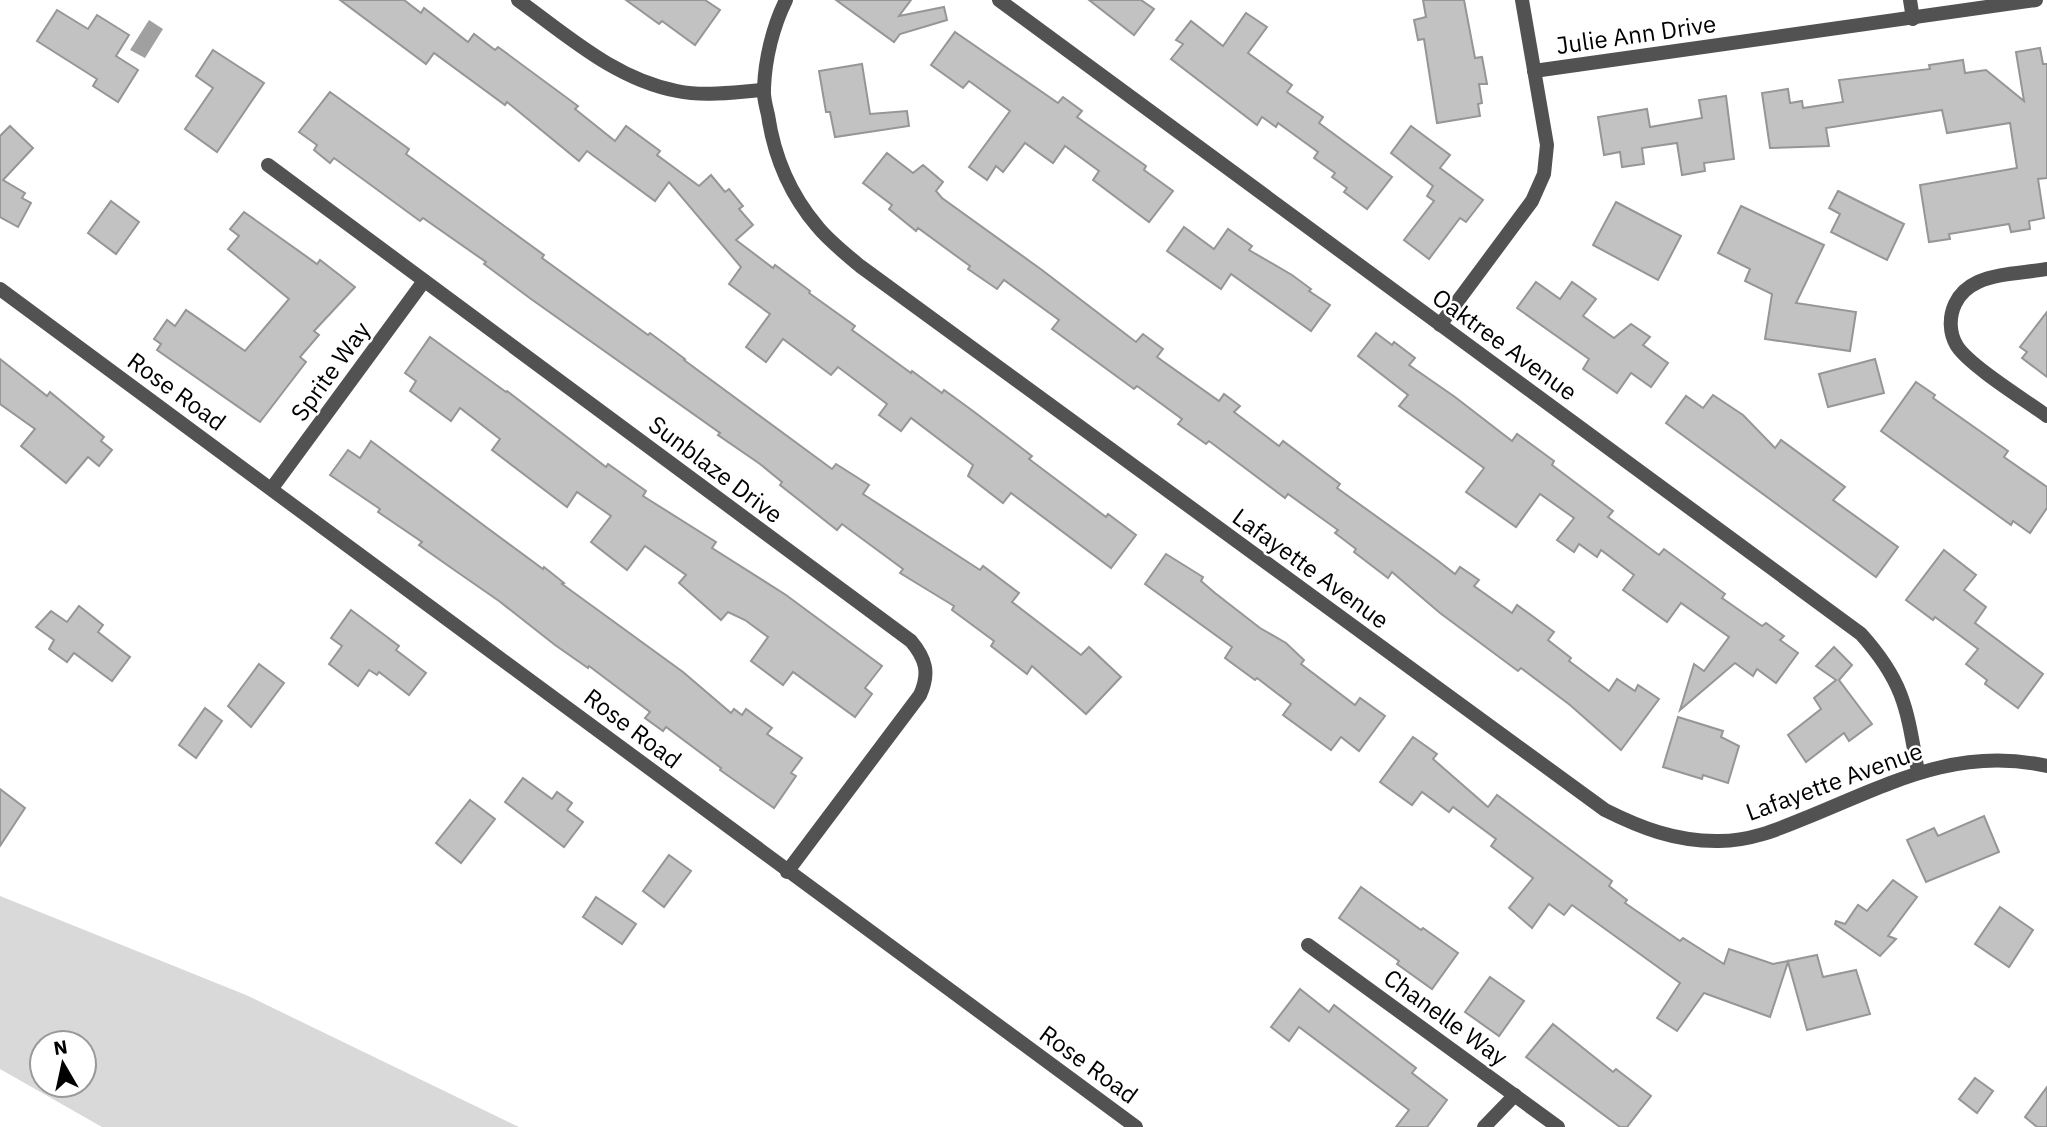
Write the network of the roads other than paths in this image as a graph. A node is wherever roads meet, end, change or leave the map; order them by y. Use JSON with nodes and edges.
{"nodes":[{"id":1,"x":519,"y":0,"type":"edge"},
{"id":2,"x":786,"y":0,"type":"edge"},
{"id":3,"x":999,"y":0,"type":"edge"},
{"id":4,"x":1522,"y":0,"type":"edge"},
{"id":5,"x":1910,"y":0,"type":"edge"},
{"id":6,"x":2036,"y":0,"type":"edge"},
{"id":7,"x":1913,"y":19,"type":"junction"},
{"id":8,"x":1534,"y":71,"type":"junction"},
{"id":9,"x":764,"y":90,"type":"junction"},
{"id":10,"x":268,"y":165,"type":"dead end"},
{"id":11,"x":2047,"y":269,"type":"edge"},
{"id":12,"x":425,"y":281,"type":"junction"},
{"id":13,"x":0,"y":289,"type":"edge"},
{"id":14,"x":1440,"y":325,"type":"junction"},
{"id":15,"x":2047,"y":416,"type":"edge"},
{"id":16,"x":272,"y":488,"type":"junction"},
{"id":17,"x":2047,"y":766,"type":"edge"},
{"id":18,"x":1919,"y":772,"type":"junction"},
{"id":19,"x":787,"y":872,"type":"junction"},
{"id":20,"x":1308,"y":945,"type":"dead end"},
{"id":21,"x":1515,"y":1095,"type":"junction"},
{"id":22,"x":1136,"y":1127,"type":"edge"},
{"id":23,"x":1484,"y":1127,"type":"edge"},
{"id":24,"x":1558,"y":1127,"type":"edge"}],
"edges":[{"from":1,"to":9,"type":"street"},
{"from":2,"to":9,"type":"street","name":"Lafayette Avenue"},
{"from":3,"to":14,"type":"street","name":"Oaktree Avenue"},
{"from":4,"to":8,"type":"street"},
{"from":5,"to":7,"type":"street"},
{"from":6,"to":7,"type":"street","name":"Julie Ann Drive"},
{"from":7,"to":8,"type":"street","name":"Julie Ann Drive"},
{"from":8,"to":14,"type":"street"},
{"from":9,"to":18,"type":"street","name":"Lafayette Avenue"},
{"from":10,"to":12,"type":"street","name":"Sunblaze Drive"},
{"from":11,"to":15,"type":"street"},
{"from":12,"to":16,"type":"street","name":"Sprite Way"},
{"from":12,"to":19,"type":"street","name":"Sunblaze Drive"},
{"from":13,"to":16,"type":"street","name":"Rose Road"},
{"from":14,"to":18,"type":"street","name":"Oaktree Avenue"},
{"from":16,"to":19,"type":"street","name":"Rose Road"},
{"from":17,"to":18,"type":"street","name":"Lafayette Avenue"},
{"from":19,"to":22,"type":"street","name":"Rose Road"},
{"from":20,"to":21,"type":"street","name":"Chanelle Way"},
{"from":21,"to":23,"type":"street"},
{"from":21,"to":24,"type":"street","name":"Chanelle Way"}]}
